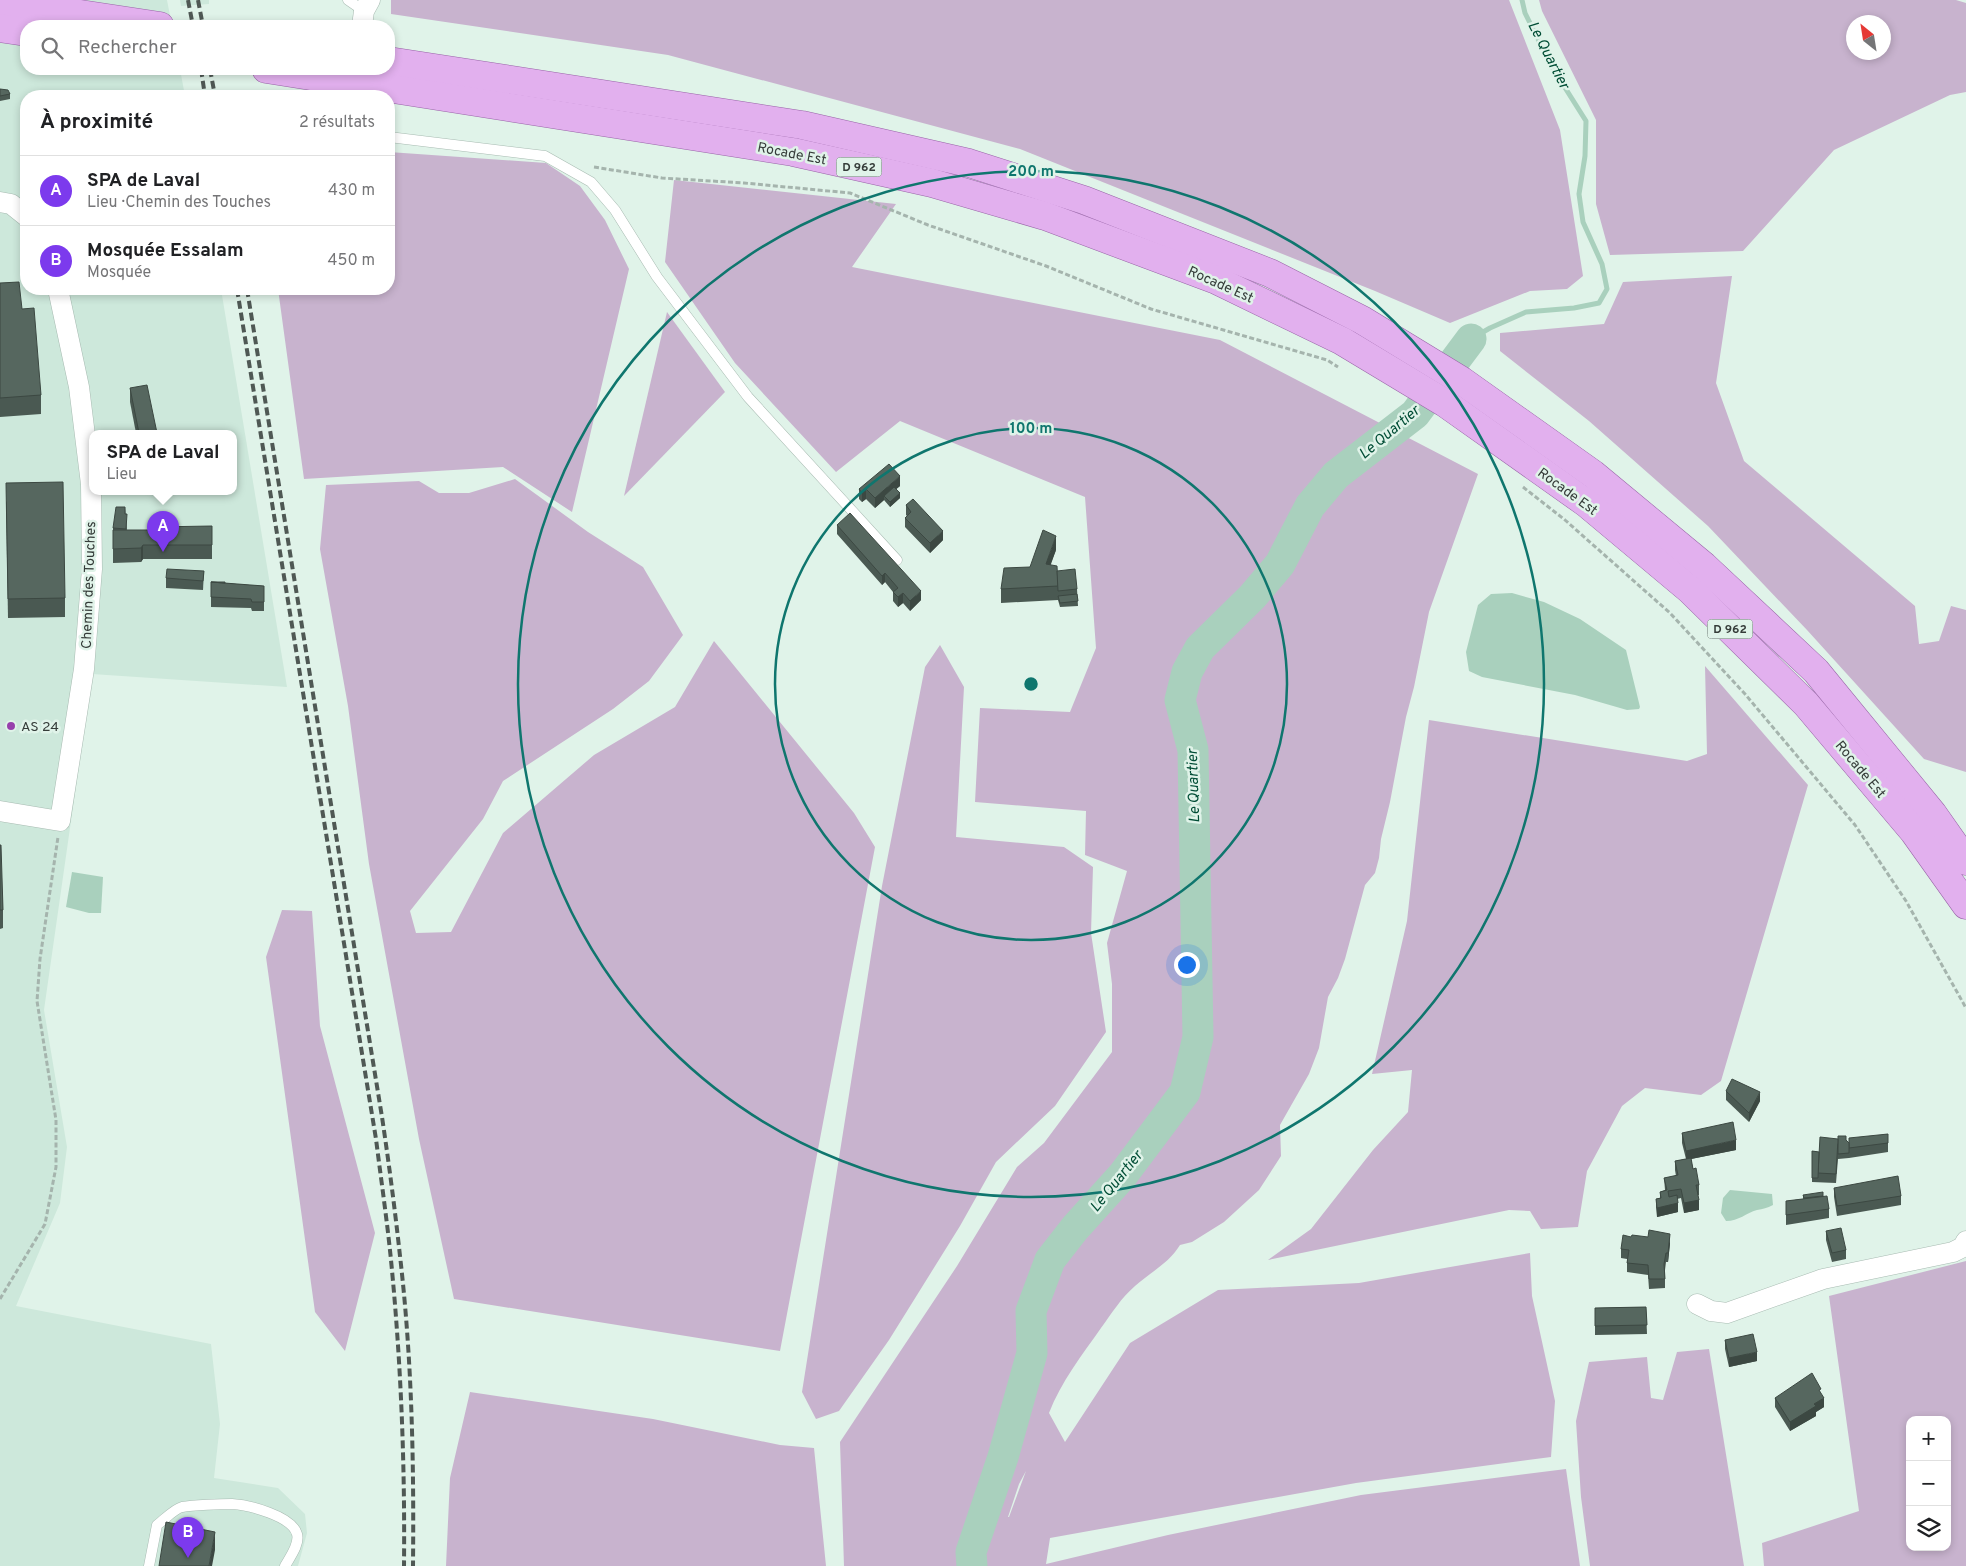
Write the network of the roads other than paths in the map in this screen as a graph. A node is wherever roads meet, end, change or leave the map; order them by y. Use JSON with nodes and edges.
{"nodes":[{"id":1,"x":0,"y":2,"type":"edge"},
{"id":2,"x":120,"y":20,"type":"edge"},
{"id":3,"x":0,"y":28,"type":"edge"},
{"id":4,"x":20,"y":31,"type":"edge"},
{"id":5,"x":395,"y":62,"type":"edge"},
{"id":6,"x":304,"y":75,"type":"edge"},
{"id":7,"x":395,"y":138,"type":"edge"},
{"id":8,"x":0,"y":202,"type":"edge"},
{"id":9,"x":20,"y":212,"type":"edge"},
{"id":10,"x":59,"y":295,"type":"edge"},
{"id":11,"x":89,"y":467,"type":"edge"},
{"id":12,"x":90,"y":495,"type":"edge"},
{"id":13,"x":897,"y":560,"type":"dead end"},
{"id":14,"x":0,"y":811,"type":"edge"},
{"id":15,"x":1966,"y":861,"type":"edge"},
{"id":16,"x":1966,"y":905,"type":"edge"},
{"id":17,"x":1966,"y":1241,"type":"edge"},
{"id":18,"x":1697,"y":1304,"type":"dead end"},
{"id":19,"x":283,"y":1565,"type":"edge"},
{"id":20,"x":149,"y":1566,"type":"edge"}],
"edges":[{"from":1,"to":2,"type":"main road"},
{"from":3,"to":4,"type":"main road"},
{"from":5,"to":15,"type":"main road","name":"Rocade Est","number":"D 962"},
{"from":6,"to":16,"type":"main road","name":"Rocade Est","number":"D 962"},
{"from":7,"to":13,"type":"lane"},
{"from":8,"to":9,"type":"street"},
{"from":10,"to":11,"type":"street","name":"Chemin des Touches"},
{"from":12,"to":14,"type":"street","name":"Chemin des Touches"},
{"from":17,"to":18,"type":"street"},
{"from":19,"to":20,"type":"lane"}]}
